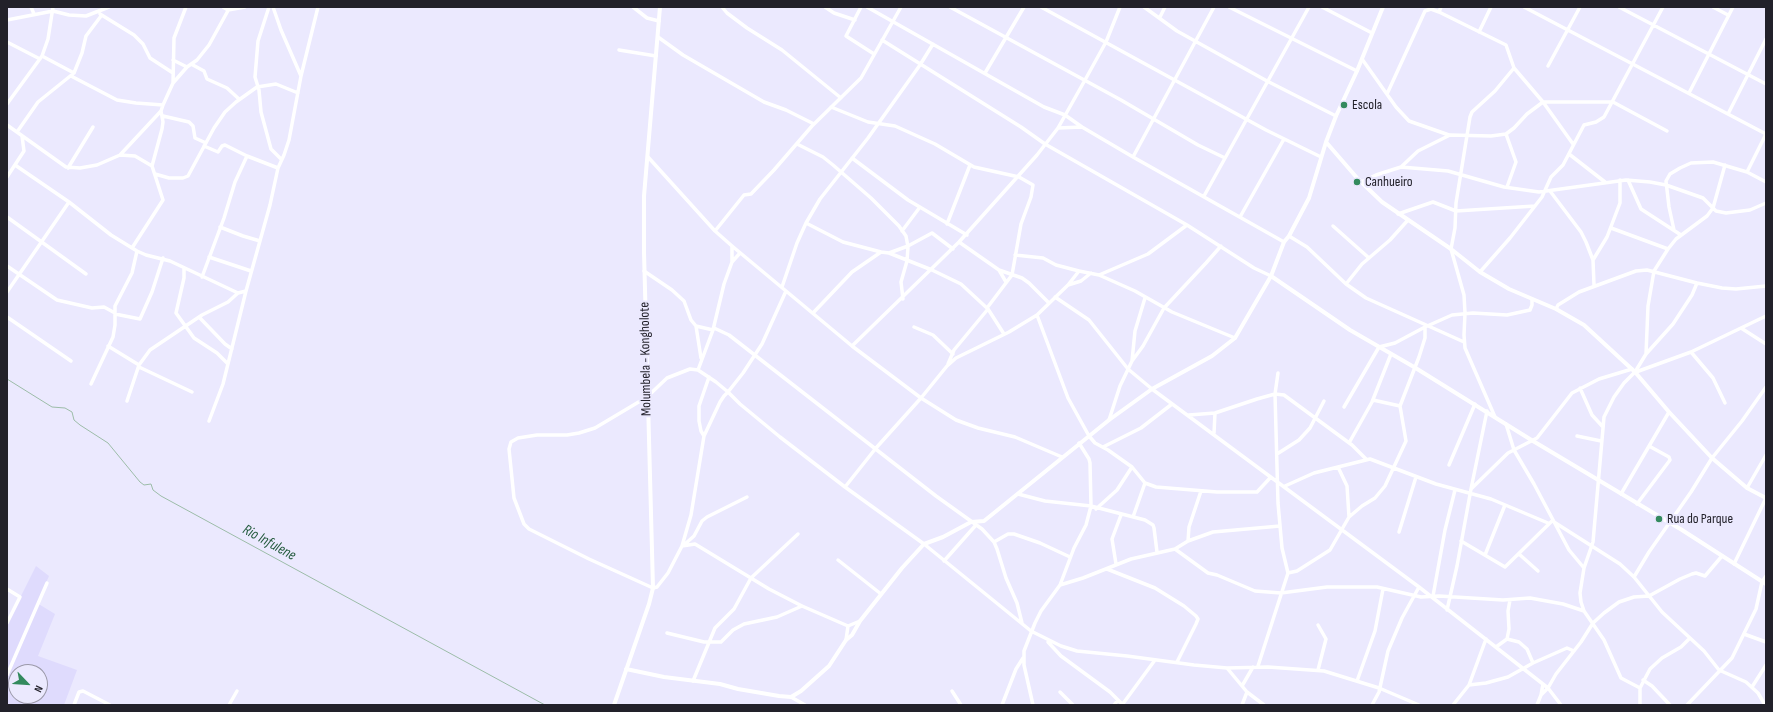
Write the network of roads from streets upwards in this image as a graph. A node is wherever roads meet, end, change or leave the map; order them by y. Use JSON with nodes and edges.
{"nodes":[{"id":1,"x":31,"y":7,"type":"edge"},
{"id":2,"x":109,"y":7,"type":"edge"},
{"id":3,"x":186,"y":7,"type":"edge"},
{"id":4,"x":223,"y":7,"type":"edge"},
{"id":5,"x":245,"y":7,"type":"edge"},
{"id":6,"x":269,"y":7,"type":"edge"},
{"id":7,"x":273,"y":7,"type":"edge"},
{"id":8,"x":318,"y":7,"type":"edge"},
{"id":9,"x":633,"y":7,"type":"edge"},
{"id":10,"x":660,"y":7,"type":"edge"},
{"id":11,"x":722,"y":7,"type":"edge"},
{"id":12,"x":826,"y":7,"type":"edge"},
{"id":13,"x":862,"y":7,"type":"edge"},
{"id":14,"x":868,"y":7,"type":"edge"},
{"id":15,"x":901,"y":7,"type":"edge"},
{"id":16,"x":950,"y":7,"type":"edge"},
{"id":17,"x":1024,"y":7,"type":"edge"},
{"id":18,"x":1041,"y":7,"type":"edge"},
{"id":19,"x":1120,"y":7,"type":"edge"},
{"id":20,"x":1144,"y":7,"type":"edge"},
{"id":21,"x":1165,"y":7,"type":"edge"},
{"id":22,"x":1214,"y":7,"type":"edge"},
{"id":23,"x":1229,"y":7,"type":"edge"},
{"id":24,"x":1308,"y":7,"type":"edge"},
{"id":25,"x":1322,"y":7,"type":"edge"},
{"id":26,"x":1332,"y":7,"type":"edge"},
{"id":27,"x":1383,"y":7,"type":"edge"},
{"id":28,"x":1441,"y":7,"type":"edge"},
{"id":29,"x":1491,"y":7,"type":"edge"},
{"id":30,"x":1524,"y":7,"type":"edge"},
{"id":31,"x":1580,"y":7,"type":"edge"},
{"id":32,"x":1619,"y":7,"type":"edge"},
{"id":33,"x":1663,"y":7,"type":"edge"},
{"id":34,"x":1713,"y":7,"type":"edge"},
{"id":35,"x":1733,"y":7,"type":"edge"},
{"id":36,"x":229,"y":8,"type":"edge"},
{"id":37,"x":53,"y":9,"type":"edge"},
{"id":38,"x":97,"y":12,"type":"junction"},
{"id":39,"x":1330,"y":12,"type":"junction"},
{"id":40,"x":1439,"y":12,"type":"junction"},
{"id":41,"x":34,"y":14,"type":"junction"},
{"id":42,"x":1728,"y":15,"type":"junction"},
{"id":43,"x":101,"y":16,"type":"junction"},
{"id":44,"x":1160,"y":18,"type":"junction"},
{"id":45,"x":7,"y":20,"type":"edge"},
{"id":46,"x":855,"y":20,"type":"junction"},
{"id":47,"x":659,"y":21,"type":"junction"},
{"id":48,"x":893,"y":22,"type":"junction"},
{"id":49,"x":1653,"y":24,"type":"junction"},
{"id":50,"x":1568,"y":30,"type":"junction"},
{"id":51,"x":1479,"y":32,"type":"junction"},
{"id":52,"x":1372,"y":33,"type":"junction"},
{"id":53,"x":658,"y":37,"type":"junction"},
{"id":54,"x":1005,"y":37,"type":"junction"},
{"id":55,"x":1290,"y":39,"type":"junction"},
{"id":56,"x":1766,"y":39,"type":"edge"},
{"id":57,"x":882,"y":40,"type":"junction"},
{"id":58,"x":1196,"y":41,"type":"junction"},
{"id":59,"x":7,"y":42,"type":"edge"},
{"id":60,"x":1106,"y":42,"type":"junction"},
{"id":61,"x":933,"y":44,"type":"junction"},
{"id":62,"x":619,"y":50,"type":"dead end"},
{"id":63,"x":874,"y":54,"type":"junction"},
{"id":64,"x":1709,"y":54,"type":"junction"},
{"id":65,"x":656,"y":56,"type":"junction"},
{"id":66,"x":41,"y":58,"type":"junction"},
{"id":67,"x":1362,"y":59,"type":"junction"},
{"id":68,"x":174,"y":60,"type":"junction"},
{"id":69,"x":191,"y":64,"type":"junction"},
{"id":70,"x":1633,"y":64,"type":"junction"},
{"id":71,"x":920,"y":65,"type":"junction"},
{"id":72,"x":187,"y":66,"type":"junction"},
{"id":73,"x":1548,"y":66,"type":"dead end"},
{"id":74,"x":1514,"y":68,"type":"junction"},
{"id":75,"x":1357,"y":71,"type":"junction"},
{"id":76,"x":173,"y":73,"type":"junction"},
{"id":77,"x":985,"y":73,"type":"junction"},
{"id":78,"x":1748,"y":74,"type":"junction"},
{"id":79,"x":73,"y":75,"type":"junction"},
{"id":80,"x":301,"y":76,"type":"junction"},
{"id":81,"x":1085,"y":80,"type":"junction"},
{"id":82,"x":1174,"y":80,"type":"junction"},
{"id":83,"x":1267,"y":81,"type":"junction"},
{"id":84,"x":173,"y":83,"type":"junction"},
{"id":85,"x":1766,"y":84,"type":"edge"},
{"id":86,"x":257,"y":88,"type":"junction"},
{"id":87,"x":298,"y":93,"type":"junction"},
{"id":88,"x":1689,"y":93,"type":"junction"},
{"id":89,"x":1387,"y":94,"type":"junction"},
{"id":90,"x":841,"y":98,"type":"junction"},
{"id":91,"x":239,"y":99,"type":"junction"},
{"id":92,"x":1543,"y":102,"type":"junction"},
{"id":93,"x":1613,"y":102,"type":"junction"},
{"id":94,"x":7,"y":104,"type":"edge"},
{"id":95,"x":163,"y":105,"type":"junction"},
{"id":96,"x":831,"y":107,"type":"junction"},
{"id":97,"x":161,"y":111,"type":"junction"},
{"id":98,"x":1728,"y":114,"type":"junction"},
{"id":99,"x":1065,"y":115,"type":"junction"},
{"id":100,"x":163,"y":116,"type":"junction"},
{"id":101,"x":1336,"y":116,"type":"junction"},
{"id":102,"x":1154,"y":119,"type":"junction"},
{"id":103,"x":1246,"y":119,"type":"junction"},
{"id":104,"x":814,"y":124,"type":"junction"},
{"id":105,"x":877,"y":124,"type":"junction"},
{"id":106,"x":7,"y":125,"type":"edge"},
{"id":107,"x":93,"y":127,"type":"dead end"},
{"id":108,"x":1082,"y":127,"type":"junction"},
{"id":109,"x":1058,"y":128,"type":"junction"},
{"id":110,"x":1667,"y":131,"type":"dead end"},
{"id":111,"x":17,"y":132,"type":"junction"},
{"id":112,"x":1506,"y":134,"type":"junction"},
{"id":113,"x":1766,"y":134,"type":"edge"},
{"id":114,"x":1450,"y":135,"type":"junction"},
{"id":115,"x":22,"y":136,"type":"junction"},
{"id":116,"x":1467,"y":136,"type":"junction"},
{"id":117,"x":1284,"y":139,"type":"junction"},
{"id":118,"x":1326,"y":142,"type":"junction"},
{"id":119,"x":797,"y":144,"type":"junction"},
{"id":120,"x":1045,"y":144,"type":"junction"},
{"id":121,"x":1573,"y":144,"type":"junction"},
{"id":122,"x":205,"y":145,"type":"junction"},
{"id":123,"x":1569,"y":154,"type":"junction"},
{"id":124,"x":120,"y":155,"type":"junction"},
{"id":125,"x":246,"y":156,"type":"junction"},
{"id":126,"x":648,"y":157,"type":"junction"},
{"id":127,"x":1133,"y":157,"type":"junction"},
{"id":128,"x":1321,"y":157,"type":"junction"},
{"id":129,"x":852,"y":158,"type":"junction"},
{"id":130,"x":1225,"y":158,"type":"junction"},
{"id":131,"x":281,"y":159,"type":"junction"},
{"id":132,"x":15,"y":165,"type":"junction"},
{"id":133,"x":970,"y":165,"type":"junction"},
{"id":134,"x":1725,"y":165,"type":"junction"},
{"id":135,"x":152,"y":166,"type":"junction"},
{"id":136,"x":1402,"y":167,"type":"junction"},
{"id":137,"x":68,"y":168,"type":"junction"},
{"id":138,"x":278,"y":168,"type":"junction"},
{"id":139,"x":841,"y":172,"type":"junction"},
{"id":140,"x":1747,"y":172,"type":"junction"},
{"id":141,"x":155,"y":174,"type":"junction"},
{"id":142,"x":1461,"y":174,"type":"junction"},
{"id":143,"x":1020,"y":176,"type":"junction"},
{"id":144,"x":7,"y":177,"type":"edge"},
{"id":145,"x":1620,"y":180,"type":"junction"},
{"id":146,"x":1628,"y":180,"type":"junction"},
{"id":147,"x":1361,"y":182,"type":"junction"},
{"id":148,"x":1605,"y":182,"type":"junction"},
{"id":149,"x":1766,"y":182,"type":"edge"},
{"id":150,"x":1666,"y":185,"type":"junction"},
{"id":151,"x":1507,"y":187,"type":"junction"},
{"id":152,"x":1550,"y":191,"type":"junction"},
{"id":153,"x":1544,"y":192,"type":"junction"},
{"id":154,"x":1204,"y":196,"type":"junction"},
{"id":155,"x":69,"y":202,"type":"junction"},
{"id":156,"x":1766,"y":203,"type":"edge"},
{"id":157,"x":1535,"y":206,"type":"junction"},
{"id":158,"x":920,"y":207,"type":"junction"},
{"id":159,"x":1713,"y":208,"type":"junction"},
{"id":160,"x":1456,"y":211,"type":"junction"},
{"id":161,"x":1398,"y":214,"type":"junction"},
{"id":162,"x":7,"y":217,"type":"edge"},
{"id":163,"x":1240,"y":217,"type":"junction"},
{"id":164,"x":1408,"y":220,"type":"junction"},
{"id":165,"x":806,"y":223,"type":"junction"},
{"id":166,"x":947,"y":224,"type":"junction"},
{"id":167,"x":1187,"y":225,"type":"junction"},
{"id":168,"x":1333,"y":226,"type":"dead end"},
{"id":169,"x":220,"y":227,"type":"junction"},
{"id":170,"x":1611,"y":228,"type":"junction"},
{"id":171,"x":1674,"y":230,"type":"junction"},
{"id":172,"x":715,"y":231,"type":"junction"},
{"id":173,"x":902,"y":231,"type":"junction"},
{"id":174,"x":967,"y":235,"type":"junction"},
{"id":175,"x":1681,"y":235,"type":"junction"},
{"id":176,"x":1289,"y":236,"type":"junction"},
{"id":177,"x":260,"y":241,"type":"junction"},
{"id":178,"x":42,"y":242,"type":"junction"},
{"id":179,"x":959,"y":242,"type":"junction"},
{"id":180,"x":1284,"y":242,"type":"junction"},
{"id":181,"x":732,"y":246,"type":"junction"},
{"id":182,"x":908,"y":246,"type":"junction"},
{"id":183,"x":1220,"y":246,"type":"junction"},
{"id":184,"x":132,"y":248,"type":"junction"},
{"id":185,"x":953,"y":249,"type":"junction"},
{"id":186,"x":1451,"y":249,"type":"junction"},
{"id":187,"x":1668,"y":249,"type":"junction"},
{"id":188,"x":137,"y":250,"type":"junction"},
{"id":189,"x":881,"y":252,"type":"junction"},
{"id":190,"x":740,"y":253,"type":"junction"},
{"id":191,"x":889,"y":254,"type":"junction"},
{"id":192,"x":1015,"y":255,"type":"junction"},
{"id":193,"x":163,"y":258,"type":"junction"},
{"id":194,"x":209,"y":258,"type":"junction"},
{"id":195,"x":1369,"y":258,"type":"junction"},
{"id":196,"x":1593,"y":260,"type":"junction"},
{"id":197,"x":907,"y":261,"type":"junction"},
{"id":198,"x":732,"y":262,"type":"junction"},
{"id":199,"x":7,"y":266,"type":"edge"},
{"id":200,"x":184,"y":268,"type":"junction"},
{"id":201,"x":644,"y":270,"type":"junction"},
{"id":202,"x":932,"y":270,"type":"junction"},
{"id":203,"x":999,"y":270,"type":"junction"},
{"id":204,"x":1654,"y":271,"type":"junction"},
{"id":205,"x":251,"y":272,"type":"junction"},
{"id":206,"x":1079,"y":272,"type":"junction"},
{"id":207,"x":1480,"y":272,"type":"junction"},
{"id":208,"x":1091,"y":273,"type":"junction"},
{"id":209,"x":19,"y":274,"type":"junction"},
{"id":210,"x":86,"y":274,"type":"dead end"},
{"id":211,"x":1012,"y":275,"type":"junction"},
{"id":212,"x":1099,"y":275,"type":"junction"},
{"id":213,"x":1271,"y":276,"type":"junction"},
{"id":214,"x":202,"y":277,"type":"junction"},
{"id":215,"x":1006,"y":282,"type":"junction"},
{"id":216,"x":1346,"y":284,"type":"junction"},
{"id":217,"x":1697,"y":284,"type":"junction"},
{"id":218,"x":1068,"y":285,"type":"junction"},
{"id":219,"x":1594,"y":285,"type":"junction"},
{"id":220,"x":1766,"y":286,"type":"edge"},
{"id":221,"x":782,"y":287,"type":"junction"},
{"id":222,"x":246,"y":291,"type":"junction"},
{"id":223,"x":786,"y":291,"type":"junction"},
{"id":224,"x":7,"y":292,"type":"edge"},
{"id":225,"x":238,"y":293,"type":"junction"},
{"id":226,"x":1055,"y":296,"type":"junction"},
{"id":227,"x":1145,"y":298,"type":"junction"},
{"id":228,"x":903,"y":299,"type":"junction"},
{"id":229,"x":1532,"y":299,"type":"junction"},
{"id":230,"x":1049,"y":303,"type":"junction"},
{"id":231,"x":1164,"y":308,"type":"junction"},
{"id":232,"x":987,"y":309,"type":"junction"},
{"id":233,"x":1556,"y":309,"type":"junction"},
{"id":234,"x":115,"y":313,"type":"junction"},
{"id":235,"x":813,"y":313,"type":"junction"},
{"id":236,"x":1466,"y":313,"type":"junction"},
{"id":237,"x":1037,"y":315,"type":"junction"},
{"id":238,"x":1766,"y":316,"type":"edge"},
{"id":239,"x":7,"y":317,"type":"edge"},
{"id":240,"x":199,"y":317,"type":"junction"},
{"id":241,"x":185,"y":326,"type":"junction"},
{"id":242,"x":696,"y":326,"type":"junction"},
{"id":243,"x":1426,"y":326,"type":"junction"},
{"id":244,"x":914,"y":327,"type":"dead end"},
{"id":245,"x":1741,"y":328,"type":"junction"},
{"id":246,"x":713,"y":329,"type":"junction"},
{"id":247,"x":1004,"y":334,"type":"junction"},
{"id":248,"x":1235,"y":338,"type":"junction"},
{"id":249,"x":1464,"y":342,"type":"junction"},
{"id":250,"x":1766,"y":344,"type":"edge"},
{"id":251,"x":108,"y":346,"type":"junction"},
{"id":252,"x":852,"y":346,"type":"junction"},
{"id":253,"x":1379,"y":347,"type":"junction"},
{"id":254,"x":232,"y":349,"type":"junction"},
{"id":255,"x":952,"y":352,"type":"junction"},
{"id":256,"x":1691,"y":352,"type":"junction"},
{"id":257,"x":1391,"y":354,"type":"junction"},
{"id":258,"x":1646,"y":354,"type":"junction"},
{"id":259,"x":754,"y":355,"type":"junction"},
{"id":260,"x":956,"y":358,"type":"junction"},
{"id":261,"x":702,"y":359,"type":"junction"},
{"id":262,"x":71,"y":361,"type":"dead end"},
{"id":263,"x":1132,"y":361,"type":"junction"},
{"id":264,"x":228,"y":364,"type":"junction"},
{"id":265,"x":139,"y":366,"type":"junction"},
{"id":266,"x":947,"y":366,"type":"junction"},
{"id":267,"x":1414,"y":367,"type":"junction"},
{"id":268,"x":1128,"y":369,"type":"junction"},
{"id":269,"x":698,"y":370,"type":"junction"},
{"id":270,"x":1633,"y":370,"type":"junction"},
{"id":271,"x":1278,"y":373,"type":"dead end"},
{"id":272,"x":709,"y":377,"type":"junction"},
{"id":273,"x":91,"y":384,"type":"dead end"},
{"id":274,"x":1766,"y":387,"type":"edge"},
{"id":275,"x":1580,"y":388,"type":"junction"},
{"id":276,"x":1152,"y":389,"type":"junction"},
{"id":277,"x":192,"y":392,"type":"dead end"},
{"id":278,"x":728,"y":392,"type":"junction"},
{"id":279,"x":1275,"y":394,"type":"junction"},
{"id":280,"x":647,"y":397,"type":"junction"},
{"id":281,"x":921,"y":398,"type":"junction"},
{"id":282,"x":1373,"y":400,"type":"junction"},
{"id":283,"x":127,"y":401,"type":"dead end"},
{"id":284,"x":1324,"y":402,"type":"dead end"},
{"id":285,"x":1725,"y":403,"type":"dead end"},
{"id":286,"x":1172,"y":404,"type":"junction"},
{"id":287,"x":1475,"y":404,"type":"junction"},
{"id":288,"x":1400,"y":406,"type":"junction"},
{"id":289,"x":1344,"y":407,"type":"dead end"},
{"id":290,"x":1487,"y":411,"type":"junction"},
{"id":291,"x":1669,"y":412,"type":"junction"},
{"id":292,"x":1215,"y":413,"type":"junction"},
{"id":293,"x":1188,"y":415,"type":"junction"},
{"id":294,"x":1495,"y":417,"type":"junction"},
{"id":295,"x":1316,"y":418,"type":"junction"},
{"id":296,"x":1109,"y":420,"type":"junction"},
{"id":297,"x":209,"y":421,"type":"dead end"},
{"id":298,"x":1506,"y":424,"type":"junction"},
{"id":299,"x":1603,"y":427,"type":"junction"},
{"id":300,"x":1214,"y":433,"type":"junction"},
{"id":301,"x":704,"y":436,"type":"junction"},
{"id":302,"x":1089,"y":436,"type":"junction"},
{"id":303,"x":1576,"y":436,"type":"dead end"},
{"id":304,"x":1533,"y":441,"type":"junction"},
{"id":305,"x":1601,"y":441,"type":"junction"},
{"id":306,"x":1079,"y":443,"type":"junction"},
{"id":307,"x":1349,"y":443,"type":"junction"},
{"id":308,"x":1649,"y":446,"type":"junction"},
{"id":309,"x":1103,"y":447,"type":"junction"},
{"id":310,"x":876,"y":448,"type":"junction"},
{"id":311,"x":1514,"y":450,"type":"junction"},
{"id":312,"x":1277,"y":454,"type":"junction"},
{"id":313,"x":1766,"y":455,"type":"edge"},
{"id":314,"x":1062,"y":457,"type":"junction"},
{"id":315,"x":1712,"y":458,"type":"junction"},
{"id":316,"x":1366,"y":459,"type":"junction"},
{"id":317,"x":1449,"y":465,"type":"dead end"},
{"id":318,"x":1132,"y":467,"type":"junction"},
{"id":319,"x":1338,"y":468,"type":"junction"},
{"id":320,"x":1394,"y":468,"type":"junction"},
{"id":321,"x":1416,"y":477,"type":"junction"},
{"id":322,"x":1270,"y":478,"type":"junction"},
{"id":323,"x":1598,"y":480,"type":"junction"},
{"id":324,"x":1145,"y":483,"type":"junction"},
{"id":325,"x":1277,"y":483,"type":"junction"},
{"id":326,"x":1285,"y":486,"type":"junction"},
{"id":327,"x":845,"y":487,"type":"junction"},
{"id":328,"x":1747,"y":488,"type":"junction"},
{"id":329,"x":1455,"y":490,"type":"junction"},
{"id":330,"x":1200,"y":491,"type":"junction"},
{"id":331,"x":1471,"y":491,"type":"junction"},
{"id":332,"x":1018,"y":494,"type":"junction"},
{"id":333,"x":1621,"y":494,"type":"junction"},
{"id":334,"x":748,"y":497,"type":"dead end"},
{"id":335,"x":1766,"y":498,"type":"edge"},
{"id":336,"x":1637,"y":504,"type":"junction"},
{"id":337,"x":1505,"y":505,"type":"junction"},
{"id":338,"x":1090,"y":506,"type":"junction"},
{"id":339,"x":1096,"y":509,"type":"junction"},
{"id":340,"x":1121,"y":515,"type":"junction"},
{"id":341,"x":1133,"y":517,"type":"junction"},
{"id":342,"x":1349,"y":517,"type":"junction"},
{"id":343,"x":1553,"y":521,"type":"junction"},
{"id":344,"x":971,"y":522,"type":"junction"},
{"id":345,"x":1548,"y":523,"type":"junction"},
{"id":346,"x":1668,"y":523,"type":"junction"},
{"id":347,"x":976,"y":525,"type":"junction"},
{"id":348,"x":1280,"y":526,"type":"junction"},
{"id":349,"x":1341,"y":530,"type":"junction"},
{"id":350,"x":1399,"y":532,"type":"dead end"},
{"id":351,"x":686,"y":533,"type":"junction"},
{"id":352,"x":798,"y":534,"type":"dead end"},
{"id":353,"x":691,"y":539,"type":"junction"},
{"id":354,"x":1461,"y":540,"type":"junction"},
{"id":355,"x":1188,"y":541,"type":"junction"},
{"id":356,"x":994,"y":542,"type":"junction"},
{"id":357,"x":695,"y":544,"type":"junction"},
{"id":358,"x":924,"y":544,"type":"junction"},
{"id":359,"x":683,"y":545,"type":"junction"},
{"id":360,"x":1592,"y":546,"type":"junction"},
{"id":361,"x":1175,"y":549,"type":"junction"},
{"id":362,"x":1157,"y":552,"type":"junction"},
{"id":363,"x":1519,"y":554,"type":"junction"},
{"id":364,"x":1485,"y":555,"type":"junction"},
{"id":365,"x":1722,"y":556,"type":"junction"},
{"id":366,"x":1070,"y":557,"type":"junction"},
{"id":367,"x":838,"y":560,"type":"dead end"},
{"id":368,"x":944,"y":561,"type":"junction"},
{"id":369,"x":1116,"y":564,"type":"junction"},
{"id":370,"x":1734,"y":564,"type":"junction"},
{"id":371,"x":1584,"y":568,"type":"junction"},
{"id":372,"x":1107,"y":569,"type":"junction"},
{"id":373,"x":1538,"y":571,"type":"dead end"},
{"id":374,"x":1288,"y":573,"type":"junction"},
{"id":375,"x":1766,"y":576,"type":"edge"},
{"id":376,"x":1634,"y":577,"type":"junction"},
{"id":377,"x":752,"y":578,"type":"junction"},
{"id":378,"x":47,"y":583,"type":"dead end"},
{"id":379,"x":1764,"y":583,"type":"edge"},
{"id":380,"x":1060,"y":585,"type":"junction"},
{"id":381,"x":7,"y":588,"type":"edge"},
{"id":382,"x":653,"y":588,"type":"junction"},
{"id":383,"x":1419,"y":588,"type":"junction"},
{"id":384,"x":1383,"y":589,"type":"junction"},
{"id":385,"x":1281,"y":593,"type":"junction"},
{"id":386,"x":881,"y":594,"type":"junction"},
{"id":387,"x":1649,"y":596,"type":"junction"},
{"id":388,"x":1414,"y":597,"type":"junction"},
{"id":389,"x":1432,"y":597,"type":"junction"},
{"id":390,"x":1450,"y":597,"type":"junction"},
{"id":391,"x":1510,"y":600,"type":"junction"},
{"id":392,"x":802,"y":606,"type":"junction"},
{"id":393,"x":1447,"y":610,"type":"junction"},
{"id":394,"x":1584,"y":611,"type":"junction"},
{"id":395,"x":860,"y":621,"type":"junction"},
{"id":396,"x":1022,"y":622,"type":"junction"},
{"id":397,"x":7,"y":623,"type":"edge"},
{"id":398,"x":1593,"y":623,"type":"junction"},
{"id":399,"x":1318,"y":625,"type":"dead end"},
{"id":400,"x":848,"y":626,"type":"junction"},
{"id":401,"x":1031,"y":630,"type":"junction"},
{"id":402,"x":667,"y":633,"type":"dead end"},
{"id":403,"x":1744,"y":634,"type":"junction"},
{"id":404,"x":1690,"y":638,"type":"junction"},
{"id":405,"x":1046,"y":639,"type":"junction"},
{"id":406,"x":1486,"y":639,"type":"junction"},
{"id":407,"x":1507,"y":639,"type":"junction"},
{"id":408,"x":846,"y":640,"type":"junction"},
{"id":409,"x":709,"y":641,"type":"junction"},
{"id":410,"x":1766,"y":642,"type":"edge"},
{"id":411,"x":1061,"y":646,"type":"junction"},
{"id":412,"x":1496,"y":647,"type":"junction"},
{"id":413,"x":1574,"y":651,"type":"junction"},
{"id":414,"x":1057,"y":652,"type":"junction"},
{"id":415,"x":1023,"y":658,"type":"junction"},
{"id":416,"x":1155,"y":660,"type":"junction"},
{"id":417,"x":1178,"y":662,"type":"junction"},
{"id":418,"x":1533,"y":663,"type":"junction"},
{"id":419,"x":1766,"y":665,"type":"edge"},
{"id":420,"x":1258,"y":666,"type":"junction"},
{"id":421,"x":1253,"y":667,"type":"junction"},
{"id":422,"x":1227,"y":668,"type":"junction"},
{"id":423,"x":1524,"y":669,"type":"junction"},
{"id":424,"x":626,"y":670,"type":"junction"},
{"id":425,"x":1318,"y":670,"type":"junction"},
{"id":426,"x":1719,"y":670,"type":"junction"},
{"id":427,"x":7,"y":675,"type":"edge"},
{"id":428,"x":1643,"y":680,"type":"junction"},
{"id":429,"x":694,"y":681,"type":"junction"},
{"id":430,"x":1357,"y":681,"type":"junction"},
{"id":431,"x":1543,"y":684,"type":"junction"},
{"id":432,"x":1469,"y":685,"type":"junction"},
{"id":433,"x":1242,"y":686,"type":"junction"},
{"id":434,"x":1752,"y":687,"type":"junction"},
{"id":435,"x":1379,"y":688,"type":"junction"},
{"id":436,"x":1548,"y":688,"type":"junction"},
{"id":437,"x":1640,"y":688,"type":"junction"},
{"id":438,"x":237,"y":691,"type":"dead end"},
{"id":439,"x":952,"y":691,"type":"dead end"},
{"id":440,"x":1060,"y":692,"type":"dead end"},
{"id":441,"x":1247,"y":692,"type":"junction"},
{"id":442,"x":1541,"y":695,"type":"junction"},
{"id":443,"x":791,"y":697,"type":"junction"},
{"id":444,"x":1118,"y":700,"type":"junction"},
{"id":445,"x":74,"y":705,"type":"edge"},
{"id":446,"x":110,"y":705,"type":"edge"},
{"id":447,"x":229,"y":705,"type":"edge"},
{"id":448,"x":614,"y":705,"type":"edge"},
{"id":449,"x":805,"y":705,"type":"edge"},
{"id":450,"x":960,"y":705,"type":"edge"},
{"id":451,"x":1002,"y":705,"type":"edge"},
{"id":452,"x":1033,"y":705,"type":"edge"},
{"id":453,"x":1074,"y":705,"type":"edge"},
{"id":454,"x":1114,"y":705,"type":"edge"},
{"id":455,"x":1123,"y":705,"type":"edge"},
{"id":456,"x":1242,"y":705,"type":"edge"},
{"id":457,"x":1264,"y":705,"type":"edge"},
{"id":458,"x":1372,"y":705,"type":"edge"},
{"id":459,"x":1419,"y":705,"type":"edge"},
{"id":460,"x":1454,"y":705,"type":"edge"},
{"id":461,"x":1537,"y":705,"type":"edge"},
{"id":462,"x":1562,"y":705,"type":"edge"},
{"id":463,"x":1640,"y":705,"type":"edge"},
{"id":464,"x":1670,"y":705,"type":"edge"},
{"id":465,"x":1687,"y":705,"type":"edge"},
{"id":466,"x":1765,"y":705,"type":"edge"}],
"edges":[{"from":1,"to":41,"type":"street"},
{"from":2,"to":38,"type":"street"},
{"from":3,"to":68,"type":"street"},
{"from":4,"to":36,"type":"street"},
{"from":5,"to":36,"type":"street"},
{"from":6,"to":86,"type":"street"},
{"from":7,"to":80,"type":"street"},
{"from":8,"to":80,"type":"street"},
{"from":9,"to":47,"type":"street"},
{"from":10,"to":47,"type":"street","name":"Molumbela - Kongholote"},
{"from":11,"to":90,"type":"street"},
{"from":12,"to":46,"type":"street"},
{"from":13,"to":46,"type":"street"},
{"from":14,"to":48,"type":"street"},
{"from":15,"to":48,"type":"street"},
{"from":16,"to":54,"type":"street"},
{"from":17,"to":54,"type":"street"},
{"from":18,"to":60,"type":"street"},
{"from":19,"to":60,"type":"street"},
{"from":20,"to":44,"type":"street"},
{"from":21,"to":44,"type":"street"},
{"from":22,"to":58,"type":"street"},
{"from":23,"to":55,"type":"street"},
{"from":24,"to":55,"type":"street"},
{"from":25,"to":39,"type":"street"},
{"from":26,"to":39,"type":"street"},
{"from":27,"to":52,"type":"street"},
{"from":28,"to":40,"type":"street"},
{"from":29,"to":51,"type":"street"},
{"from":30,"to":50,"type":"street"},
{"from":31,"to":50,"type":"street"},
{"from":32,"to":49,"type":"street"},
{"from":33,"to":49,"type":"street"},
{"from":34,"to":42,"type":"street"},
{"from":35,"to":42,"type":"street"},
{"from":36,"to":69,"type":"street"},
{"from":37,"to":38,"type":"street"},
{"from":37,"to":41,"type":"street"},
{"from":37,"to":66,"type":"street"},
{"from":38,"to":43,"type":"street"},
{"from":39,"to":52,"type":"street"},
{"from":40,"to":51,"type":"street"},
{"from":40,"to":89,"type":"street"},
{"from":41,"to":45,"type":"street"},
{"from":42,"to":64,"type":"street"},
{"from":43,"to":76,"type":"street"},
{"from":43,"to":79,"type":"street"},
{"from":44,"to":58,"type":"street"},
{"from":46,"to":63,"type":"street"},
{"from":47,"to":53,"type":"street","name":"Molumbela - Kongholote"},
{"from":48,"to":57,"type":"street"},
{"from":48,"to":61,"type":"street"},
{"from":49,"to":64,"type":"street"},
{"from":49,"to":70,"type":"street"},
{"from":50,"to":70,"type":"street"},
{"from":50,"to":73,"type":"street"},
{"from":51,"to":74,"type":"street"},
{"from":52,"to":67,"type":"street"},
{"from":53,"to":65,"type":"street","name":"Molumbela - Kongholote"},
{"from":53,"to":104,"type":"street"},
{"from":54,"to":77,"type":"street"},
{"from":54,"to":81,"type":"street"},
{"from":55,"to":75,"type":"street"},
{"from":55,"to":83,"type":"street"},
{"from":56,"to":78,"type":"street"},
{"from":57,"to":63,"type":"street"},
{"from":57,"to":71,"type":"street"},
{"from":58,"to":82,"type":"street"},
{"from":58,"to":83,"type":"street"},
{"from":59,"to":66,"type":"street"},
{"from":60,"to":81,"type":"street"},
{"from":60,"to":82,"type":"street"},
{"from":61,"to":71,"type":"street"},
{"from":61,"to":77,"type":"street"},
{"from":62,"to":65,"type":"street"},
{"from":63,"to":90,"type":"street"},
{"from":64,"to":78,"type":"street"},
{"from":64,"to":88,"type":"street"},
{"from":65,"to":126,"type":"street","name":"Molumbela - Kongholote"},
{"from":66,"to":79,"type":"street"},
{"from":66,"to":94,"type":"street"},
{"from":67,"to":75,"type":"street"},
{"from":67,"to":89,"type":"street"},
{"from":68,"to":72,"type":"street"},
{"from":68,"to":76,"type":"street"},
{"from":69,"to":72,"type":"street"},
{"from":69,"to":91,"type":"street"},
{"from":70,"to":88,"type":"street"},
{"from":70,"to":93,"type":"street"},
{"from":71,"to":105,"type":"street"},
{"from":71,"to":120,"type":"street"},
{"from":72,"to":84,"type":"street"},
{"from":74,"to":92,"type":"street"},
{"from":74,"to":116,"type":"street"},
{"from":75,"to":101,"type":"street"},
{"from":76,"to":84,"type":"street"},
{"from":77,"to":99,"type":"street"},
{"from":78,"to":85,"type":"street"},
{"from":78,"to":98,"type":"street"},
{"from":79,"to":95,"type":"street"},
{"from":79,"to":111,"type":"street"},
{"from":80,"to":87,"type":"street"},
{"from":81,"to":99,"type":"street"},
{"from":81,"to":102,"type":"street"},
{"from":82,"to":102,"type":"street"},
{"from":82,"to":103,"type":"street"},
{"from":83,"to":101,"type":"street"},
{"from":83,"to":103,"type":"street"},
{"from":84,"to":95,"type":"street"},
{"from":86,"to":87,"type":"street"},
{"from":86,"to":91,"type":"street"},
{"from":86,"to":131,"type":"street"},
{"from":87,"to":131,"type":"street"},
{"from":88,"to":98,"type":"street"},
{"from":89,"to":114,"type":"street"},
{"from":90,"to":96,"type":"street"},
{"from":91,"to":122,"type":"street"},
{"from":92,"to":93,"type":"street"},
{"from":92,"to":112,"type":"street"},
{"from":92,"to":121,"type":"street"},
{"from":93,"to":110,"type":"street"},
{"from":93,"to":121,"type":"street"},
{"from":95,"to":97,"type":"street"},
{"from":96,"to":104,"type":"street"},
{"from":96,"to":105,"type":"street"},
{"from":97,"to":100,"type":"street"},
{"from":97,"to":124,"type":"street"},
{"from":98,"to":113,"type":"street"},
{"from":99,"to":108,"type":"street"},
{"from":99,"to":109,"type":"street"},
{"from":100,"to":122,"type":"street"},
{"from":100,"to":135,"type":"street"},
{"from":101,"to":118,"type":"street"},
{"from":102,"to":127,"type":"street"},
{"from":102,"to":130,"type":"street"},
{"from":103,"to":117,"type":"street"},
{"from":103,"to":130,"type":"street"},
{"from":104,"to":119,"type":"street"},
{"from":105,"to":129,"type":"street"},
{"from":105,"to":133,"type":"street"},
{"from":106,"to":111,"type":"street"},
{"from":107,"to":137,"type":"street"},
{"from":108,"to":109,"type":"street"},
{"from":108,"to":127,"type":"street"},
{"from":109,"to":120,"type":"street"},
{"from":111,"to":115,"type":"street"},
{"from":112,"to":116,"type":"street"},
{"from":112,"to":151,"type":"street"},
{"from":113,"to":140,"type":"street"},
{"from":114,"to":116,"type":"street"},
{"from":114,"to":136,"type":"street"},
{"from":115,"to":132,"type":"street"},
{"from":115,"to":137,"type":"street"},
{"from":116,"to":142,"type":"street"},
{"from":117,"to":128,"type":"street"},
{"from":117,"to":163,"type":"street"},
{"from":118,"to":128,"type":"street"},
{"from":118,"to":147,"type":"street"},
{"from":119,"to":139,"type":"street"},
{"from":119,"to":172,"type":"street"},
{"from":120,"to":143,"type":"street"},
{"from":120,"to":167,"type":"street"},
{"from":121,"to":123,"type":"street"},
{"from":122,"to":125,"type":"street"},
{"from":122,"to":141,"type":"street"},
{"from":123,"to":148,"type":"street"},
{"from":123,"to":153,"type":"street"},
{"from":124,"to":135,"type":"street"},
{"from":124,"to":137,"type":"street"},
{"from":125,"to":138,"type":"street"},
{"from":125,"to":169,"type":"street"},
{"from":126,"to":172,"type":"street"},
{"from":126,"to":201,"type":"street","name":"Molumbela - Kongholote"},
{"from":127,"to":154,"type":"street"},
{"from":128,"to":176,"type":"street"},
{"from":129,"to":139,"type":"street"},
{"from":129,"to":158,"type":"street"},
{"from":130,"to":154,"type":"street"},
{"from":131,"to":138,"type":"street"},
{"from":132,"to":144,"type":"street"},
{"from":132,"to":155,"type":"street"},
{"from":133,"to":143,"type":"street"},
{"from":133,"to":166,"type":"street"},
{"from":134,"to":140,"type":"street"},
{"from":134,"to":150,"type":"street"},
{"from":134,"to":159,"type":"street"},
{"from":135,"to":141,"type":"street"},
{"from":136,"to":142,"type":"street"},
{"from":136,"to":147,"type":"street"},
{"from":138,"to":177,"type":"street"},
{"from":139,"to":165,"type":"street"},
{"from":139,"to":173,"type":"street"},
{"from":140,"to":149,"type":"street"},
{"from":141,"to":184,"type":"street"},
{"from":142,"to":151,"type":"street"},
{"from":142,"to":160,"type":"street"},
{"from":143,"to":174,"type":"street"},
{"from":143,"to":192,"type":"street"},
{"from":145,"to":146,"type":"street"},
{"from":145,"to":148,"type":"street"},
{"from":145,"to":170,"type":"street"},
{"from":146,"to":150,"type":"street"},
{"from":146,"to":171,"type":"street"},
{"from":147,"to":161,"type":"street"},
{"from":148,"to":152,"type":"street"},
{"from":150,"to":159,"type":"street"},
{"from":150,"to":171,"type":"street"},
{"from":151,"to":153,"type":"street"},
{"from":152,"to":153,"type":"street"},
{"from":152,"to":196,"type":"street"},
{"from":153,"to":157,"type":"street"},
{"from":154,"to":163,"type":"street"},
{"from":155,"to":178,"type":"street"},
{"from":155,"to":184,"type":"street"},
{"from":156,"to":159,"type":"street"},
{"from":157,"to":160,"type":"street"},
{"from":157,"to":207,"type":"street"},
{"from":158,"to":166,"type":"street"},
{"from":158,"to":173,"type":"street"},
{"from":159,"to":175,"type":"street"},
{"from":160,"to":161,"type":"street"},
{"from":160,"to":186,"type":"street"},
{"from":161,"to":164,"type":"street"},
{"from":162,"to":178,"type":"street"},
{"from":163,"to":180,"type":"street"},
{"from":164,"to":186,"type":"street"},
{"from":164,"to":195,"type":"street"},
{"from":165,"to":189,"type":"street"},
{"from":165,"to":221,"type":"street"},
{"from":166,"to":174,"type":"street"},
{"from":167,"to":183,"type":"street"},
{"from":167,"to":212,"type":"street"},
{"from":168,"to":195,"type":"street"},
{"from":169,"to":177,"type":"street"},
{"from":169,"to":194,"type":"street"},
{"from":170,"to":187,"type":"street"},
{"from":170,"to":196,"type":"street"},
{"from":171,"to":175,"type":"street"},
{"from":172,"to":181,"type":"street"},
{"from":173,"to":182,"type":"street"},
{"from":174,"to":179,"type":"street"},
{"from":175,"to":187,"type":"street"},
{"from":176,"to":180,"type":"street"},
{"from":176,"to":216,"type":"street"},
{"from":177,"to":205,"type":"street"},
{"from":178,"to":209,"type":"street"},
{"from":178,"to":210,"type":"street"},
{"from":179,"to":185,"type":"street"},
{"from":179,"to":203,"type":"street"},
{"from":180,"to":213,"type":"street"},
{"from":181,"to":190,"type":"street"},
{"from":181,"to":198,"type":"street"},
{"from":182,"to":185,"type":"street"},
{"from":182,"to":191,"type":"street"},
{"from":182,"to":197,"type":"street"},
{"from":183,"to":213,"type":"street"},
{"from":183,"to":231,"type":"street"},
{"from":184,"to":188,"type":"street"},
{"from":185,"to":202,"type":"street"},
{"from":186,"to":207,"type":"street"},
{"from":186,"to":236,"type":"street"},
{"from":187,"to":204,"type":"street"},
{"from":188,"to":193,"type":"street"},
{"from":188,"to":234,"type":"street"},
{"from":189,"to":191,"type":"street"},
{"from":189,"to":235,"type":"street"},
{"from":190,"to":198,"type":"street"},
{"from":190,"to":221,"type":"street"},
{"from":191,"to":197,"type":"street"},
{"from":192,"to":206,"type":"street"},
{"from":192,"to":211,"type":"street"},
{"from":193,"to":200,"type":"street"},
{"from":193,"to":234,"type":"street"},
{"from":194,"to":205,"type":"street"},
{"from":194,"to":214,"type":"street"},
{"from":195,"to":216,"type":"street"},
{"from":196,"to":219,"type":"street"},
{"from":197,"to":202,"type":"street"},
{"from":197,"to":228,"type":"street"},
{"from":198,"to":246,"type":"street"},
{"from":199,"to":209,"type":"street"},
{"from":200,"to":214,"type":"street"},
{"from":200,"to":241,"type":"street"},
{"from":201,"to":242,"type":"street"},
{"from":201,"to":280,"type":"street","name":"Molumbela - Kongholote"},
{"from":202,"to":228,"type":"street"},
{"from":202,"to":232,"type":"street"},
{"from":203,"to":211,"type":"street"},
{"from":203,"to":215,"type":"street"},
{"from":204,"to":217,"type":"street"},
{"from":204,"to":219,"type":"street"},
{"from":204,"to":258,"type":"street"},
{"from":205,"to":222,"type":"street"},
{"from":206,"to":208,"type":"street"},
{"from":206,"to":218,"type":"street"},
{"from":207,"to":229,"type":"street"},
{"from":208,"to":212,"type":"street"},
{"from":208,"to":218,"type":"street"},
{"from":209,"to":224,"type":"street"},
{"from":209,"to":234,"type":"street"},
{"from":211,"to":215,"type":"street"},
{"from":211,"to":230,"type":"street"},
{"from":212,"to":227,"type":"street"},
{"from":213,"to":248,"type":"street"},
{"from":213,"to":253,"type":"street"},
{"from":214,"to":225,"type":"street"},
{"from":215,"to":232,"type":"street"},
{"from":216,"to":243,"type":"street"},
{"from":217,"to":220,"type":"street"},
{"from":217,"to":258,"type":"street"},
{"from":218,"to":226,"type":"street"},
{"from":219,"to":233,"type":"street"},
{"from":221,"to":223,"type":"street"},
{"from":222,"to":225,"type":"street"},
{"from":222,"to":254,"type":"street"},
{"from":223,"to":235,"type":"street"},
{"from":223,"to":259,"type":"street"},
{"from":225,"to":240,"type":"street"},
{"from":226,"to":230,"type":"street"},
{"from":226,"to":268,"type":"street"},
{"from":227,"to":231,"type":"street"},
{"from":227,"to":263,"type":"street"},
{"from":228,"to":252,"type":"street"},
{"from":229,"to":233,"type":"street"},
{"from":229,"to":236,"type":"street"},
{"from":230,"to":237,"type":"street"},
{"from":231,"to":248,"type":"street"},
{"from":231,"to":263,"type":"street"},
{"from":232,"to":247,"type":"street"},
{"from":232,"to":255,"type":"street"},
{"from":233,"to":270,"type":"street"},
{"from":234,"to":251,"type":"street"},
{"from":235,"to":252,"type":"street"},
{"from":236,"to":243,"type":"street"},
{"from":236,"to":249,"type":"street"},
{"from":237,"to":247,"type":"street"},
{"from":237,"to":302,"type":"street"},
{"from":238,"to":245,"type":"street"},
{"from":239,"to":262,"type":"street"},
{"from":240,"to":241,"type":"street"},
{"from":240,"to":254,"type":"street"},
{"from":241,"to":264,"type":"street"},
{"from":241,"to":265,"type":"street"},
{"from":242,"to":246,"type":"street"},
{"from":242,"to":261,"type":"street"},
{"from":243,"to":249,"type":"street"},
{"from":243,"to":253,"type":"street"},
{"from":243,"to":267,"type":"street"},
{"from":244,"to":255,"type":"street"},
{"from":245,"to":250,"type":"street"},
{"from":245,"to":256,"type":"street"},
{"from":246,"to":259,"type":"street"},
{"from":246,"to":261,"type":"street"},
{"from":247,"to":260,"type":"street"},
{"from":248,"to":276,"type":"street"},
{"from":249,"to":294,"type":"street"},
{"from":251,"to":265,"type":"street"},
{"from":251,"to":273,"type":"street"},
{"from":252,"to":281,"type":"street"},
{"from":253,"to":257,"type":"street"},
{"from":253,"to":289,"type":"street"},
{"from":254,"to":264,"type":"street"},
{"from":255,"to":260,"type":"street"},
{"from":255,"to":266,"type":"street"},
{"from":256,"to":270,"type":"street"},
{"from":256,"to":285,"type":"street"},
{"from":257,"to":267,"type":"street"},
{"from":257,"to":282,"type":"street"},
{"from":258,"to":270,"type":"street"},
{"from":259,"to":278,"type":"street"},
{"from":259,"to":310,"type":"street"},
{"from":260,"to":266,"type":"street"},
{"from":261,"to":269,"type":"street"},
{"from":263,"to":268,"type":"street"},
{"from":264,"to":297,"type":"street"},
{"from":265,"to":277,"type":"street"},
{"from":265,"to":283,"type":"street"},
{"from":266,"to":281,"type":"street"},
{"from":267,"to":287,"type":"street"},
{"from":267,"to":288,"type":"street"},
{"from":268,"to":276,"type":"street"},
{"from":268,"to":296,"type":"street"},
{"from":269,"to":272,"type":"street"},
{"from":269,"to":280,"type":"street"},
{"from":270,"to":275,"type":"street"},
{"from":270,"to":291,"type":"street"},
{"from":270,"to":299,"type":"street"},
{"from":271,"to":279,"type":"street"},
{"from":272,"to":278,"type":"street"},
{"from":272,"to":301,"type":"street"},
{"from":274,"to":315,"type":"street"},
{"from":275,"to":299,"type":"street"},
{"from":275,"to":304,"type":"street"},
{"from":276,"to":286,"type":"street"},
{"from":276,"to":296,"type":"street"},
{"from":278,"to":301,"type":"street"},
{"from":278,"to":327,"type":"street"},
{"from":279,"to":292,"type":"street"},
{"from":279,"to":295,"type":"street"},
{"from":279,"to":312,"type":"street"},
{"from":280,"to":382,"type":"street","name":"Molumbela - Kongholote"},
{"from":280,"to":382,"type":"street"},
{"from":281,"to":310,"type":"street"},
{"from":281,"to":314,"type":"street"},
{"from":282,"to":288,"type":"street"},
{"from":282,"to":307,"type":"street"},
{"from":284,"to":295,"type":"street"},
{"from":286,"to":293,"type":"street"},
{"from":286,"to":309,"type":"street"},
{"from":287,"to":290,"type":"street"},
{"from":287,"to":317,"type":"street"},
{"from":288,"to":320,"type":"street"},
{"from":290,"to":294,"type":"street"},
{"from":290,"to":331,"type":"street"},
{"from":291,"to":308,"type":"street"},
{"from":291,"to":315,"type":"street"},
{"from":292,"to":293,"type":"street"},
{"from":292,"to":300,"type":"street"},
{"from":293,"to":300,"type":"street"},
{"from":294,"to":298,"type":"street"},
{"from":295,"to":307,"type":"street"},
{"from":295,"to":312,"type":"street"},
{"from":296,"to":302,"type":"street"},
{"from":298,"to":304,"type":"street"},
{"from":298,"to":311,"type":"street"},
{"from":299,"to":305,"type":"street"},
{"from":300,"to":322,"type":"street"},
{"from":301,"to":351,"type":"street"},
{"from":302,"to":306,"type":"street"},
{"from":302,"to":309,"type":"street"},
{"from":303,"to":305,"type":"street"},
{"from":304,"to":311,"type":"street"},
{"from":304,"to":323,"type":"street"},
{"from":305,"to":323,"type":"street"},
{"from":306,"to":314,"type":"street"},
{"from":306,"to":338,"type":"street"},
{"from":307,"to":316,"type":"street"},
{"from":308,"to":333,"type":"street"},
{"from":308,"to":336,"type":"street"},
{"from":309,"to":318,"type":"street"},
{"from":310,"to":327,"type":"street"},
{"from":310,"to":344,"type":"street"},
{"from":311,"to":331,"type":"street"},
{"from":311,"to":343,"type":"street"},
{"from":312,"to":325,"type":"street"},
{"from":313,"to":328,"type":"street"},
{"from":314,"to":332,"type":"street"},
{"from":315,"to":328,"type":"street"},
{"from":315,"to":346,"type":"street"},
{"from":316,"to":319,"type":"street"},
{"from":316,"to":320,"type":"street"},
{"from":318,"to":324,"type":"street"},
{"from":318,"to":339,"type":"street"},
{"from":319,"to":326,"type":"street"},
{"from":319,"to":342,"type":"street"},
{"from":320,"to":321,"type":"street"},
{"from":320,"to":342,"type":"street"},
{"from":321,"to":329,"type":"street"},
{"from":321,"to":350,"type":"street"},
{"from":322,"to":325,"type":"street"},
{"from":322,"to":330,"type":"street"},
{"from":323,"to":333,"type":"street"},
{"from":323,"to":360,"type":"street"},
{"from":324,"to":330,"type":"street"},
{"from":324,"to":341,"type":"street"},
{"from":325,"to":326,"type":"street"},
{"from":325,"to":348,"type":"street"},
{"from":326,"to":349,"type":"street"},
{"from":327,"to":358,"type":"street"},
{"from":328,"to":335,"type":"street"},
{"from":329,"to":331,"type":"street"},
{"from":329,"to":389,"type":"street"},
{"from":330,"to":355,"type":"street"},
{"from":331,"to":337,"type":"street"},
{"from":331,"to":354,"type":"street"},
{"from":332,"to":338,"type":"street"},
{"from":332,"to":344,"type":"street"},
{"from":333,"to":336,"type":"street"},
{"from":334,"to":353,"type":"street"},
{"from":335,"to":370,"type":"street"},
{"from":336,"to":346,"type":"street"},
{"from":337,"to":345,"type":"street"},
{"from":337,"to":364,"type":"street"},
{"from":338,"to":339,"type":"street"},
{"from":338,"to":366,"type":"street"},
{"from":339,"to":340,"type":"street"},
{"from":340,"to":341,"type":"street"},
{"from":340,"to":369,"type":"street"},
{"from":341,"to":362,"type":"street"},
{"from":342,"to":349,"type":"street"},
{"from":343,"to":345,"type":"street"},
{"from":343,"to":360,"type":"street"},
{"from":343,"to":371,"type":"street"},
{"from":344,"to":347,"type":"street"},
{"from":344,"to":358,"type":"street"},
{"from":345,"to":363,"type":"street"},
{"from":346,"to":365,"type":"street"},
{"from":346,"to":376,"type":"street"},
{"from":347,"to":356,"type":"street"},
{"from":347,"to":368,"type":"street"},
{"from":348,"to":355,"type":"street"},
{"from":348,"to":374,"type":"street"},
{"from":349,"to":374,"type":"street"},
{"from":349,"to":383,"type":"street"},
{"from":351,"to":353,"type":"street"},
{"from":351,"to":359,"type":"street"},
{"from":352,"to":377,"type":"street"},
{"from":353,"to":357,"type":"street"},
{"from":353,"to":359,"type":"street"},
{"from":354,"to":364,"type":"street"},
{"from":354,"to":390,"type":"street"},
{"from":355,"to":361,"type":"street"},
{"from":356,"to":366,"type":"street"},
{"from":356,"to":396,"type":"street"},
{"from":357,"to":359,"type":"street"},
{"from":357,"to":377,"type":"street"},
{"from":358,"to":368,"type":"street"},
{"from":358,"to":386,"type":"street"},
{"from":359,"to":382,"type":"street"},
{"from":360,"to":371,"type":"street"},
{"from":360,"to":376,"type":"street"},
{"from":361,"to":362,"type":"street"},
{"from":361,"to":385,"type":"street"},
{"from":362,"to":369,"type":"street"},
{"from":363,"to":364,"type":"street"},
{"from":363,"to":373,"type":"street"},
{"from":365,"to":370,"type":"street"},
{"from":365,"to":387,"type":"street"},
{"from":366,"to":380,"type":"street"},
{"from":367,"to":386,"type":"street"},
{"from":368,"to":396,"type":"street"},
{"from":369,"to":372,"type":"street"},
{"from":370,"to":379,"type":"street"},
{"from":371,"to":394,"type":"street"},
{"from":372,"to":380,"type":"street"},
{"from":372,"to":417,"type":"street"},
{"from":374,"to":385,"type":"street"},
{"from":375,"to":379,"type":"street"},
{"from":376,"to":387,"type":"street"},
{"from":377,"to":392,"type":"street"},
{"from":377,"to":409,"type":"street"},
{"from":378,"to":427,"type":"street"},
{"from":379,"to":403,"type":"street"},
{"from":380,"to":401,"type":"street"},
{"from":381,"to":397,"type":"street"},
{"from":382,"to":424,"type":"street","name":"Molumbela - Kongholote"},
{"from":383,"to":388,"type":"street"},
{"from":383,"to":389,"type":"street"},
{"from":384,"to":385,"type":"street"},
{"from":384,"to":388,"type":"street"},
{"from":384,"to":430,"type":"street"},
{"from":385,"to":420,"type":"street"},
{"from":386,"to":395,"type":"street"},
{"from":387,"to":398,"type":"street"},
{"from":387,"to":404,"type":"street"},
{"from":388,"to":389,"type":"street"},
{"from":388,"to":435,"type":"street"},
{"from":389,"to":390,"type":"street"},
{"from":389,"to":393,"type":"street"},
{"from":390,"to":391,"type":"street"},
{"from":390,"to":393,"type":"street"},
{"from":391,"to":394,"type":"street"},
{"from":391,"to":407,"type":"street"},
{"from":392,"to":400,"type":"street"},
{"from":392,"to":409,"type":"street"},
{"from":393,"to":406,"type":"street"},
{"from":394,"to":398,"type":"street"},
{"from":395,"to":400,"type":"street"},
{"from":395,"to":408,"type":"street"},
{"from":396,"to":401,"type":"street"},
{"from":398,"to":413,"type":"street"},
{"from":398,"to":437,"type":"street"},
{"from":399,"to":425,"type":"street"},
{"from":400,"to":408,"type":"street"},
{"from":401,"to":405,"type":"street"},
{"from":401,"to":415,"type":"street"},
{"from":402,"to":409,"type":"street"},
{"from":403,"to":410,"type":"street"},
{"from":403,"to":426,"type":"street"},
{"from":404,"to":426,"type":"street"},
{"from":404,"to":428,"type":"street"},
{"from":405,"to":411,"type":"street"},
{"from":405,"to":414,"type":"street"},
{"from":406,"to":412,"type":"street"},
{"from":406,"to":432,"type":"street"},
{"from":407,"to":412,"type":"street"},
{"from":407,"to":418,"type":"street"},
{"from":408,"to":443,"type":"street"},
{"from":409,"to":429,"type":"street"},
{"from":411,"to":414,"type":"street"},
{"from":411,"to":416,"type":"street"},
{"from":412,"to":423,"type":"street"},
{"from":413,"to":418,"type":"street"},
{"from":413,"to":436,"type":"street"},
{"from":414,"to":444,"type":"street"},
{"from":415,"to":451,"type":"street"},
{"from":415,"to":452,"type":"street"},
{"from":416,"to":417,"type":"street"},
{"from":416,"to":455,"type":"street"},
{"from":417,"to":422,"type":"street"},
{"from":418,"to":423,"type":"street"},
{"from":419,"to":434,"type":"street"},
{"from":420,"to":421,"type":"street"},
{"from":420,"to":425,"type":"street"},
{"from":421,"to":422,"type":"street"},
{"from":421,"to":433,"type":"street"},
{"from":422,"to":433,"type":"street"},
{"from":423,"to":431,"type":"street"},
{"from":423,"to":432,"type":"street"},
{"from":424,"to":429,"type":"street"},
{"from":424,"to":448,"type":"street","name":"Molumbela - Kongholote"},
{"from":425,"to":430,"type":"street"},
{"from":426,"to":434,"type":"street"},
{"from":426,"to":465,"type":"street"},
{"from":428,"to":437,"type":"street"},
{"from":428,"to":464,"type":"street"},
{"from":429,"to":443,"type":"street"},
{"from":430,"to":435,"type":"street"},
{"from":431,"to":436,"type":"street"},
{"from":431,"to":442,"type":"street"},
{"from":432,"to":460,"type":"street"},
{"from":433,"to":441,"type":"street"},
{"from":434,"to":466,"type":"street"},
{"from":435,"to":458,"type":"street"},
{"from":435,"to":459,"type":"street"},
{"from":436,"to":442,"type":"street"},
{"from":436,"to":462,"type":"street"},
{"from":437,"to":463,"type":"street"},
{"from":438,"to":447,"type":"street"},
{"from":439,"to":450,"type":"street"},
{"from":440,"to":453,"type":"street"},
{"from":441,"to":456,"type":"street"},
{"from":441,"to":457,"type":"street"},
{"from":442,"to":461,"type":"street"},
{"from":443,"to":449,"type":"street"},
{"from":444,"to":454,"type":"street"},
{"from":444,"to":455,"type":"street"},
{"from":445,"to":446,"type":"street"}]}
